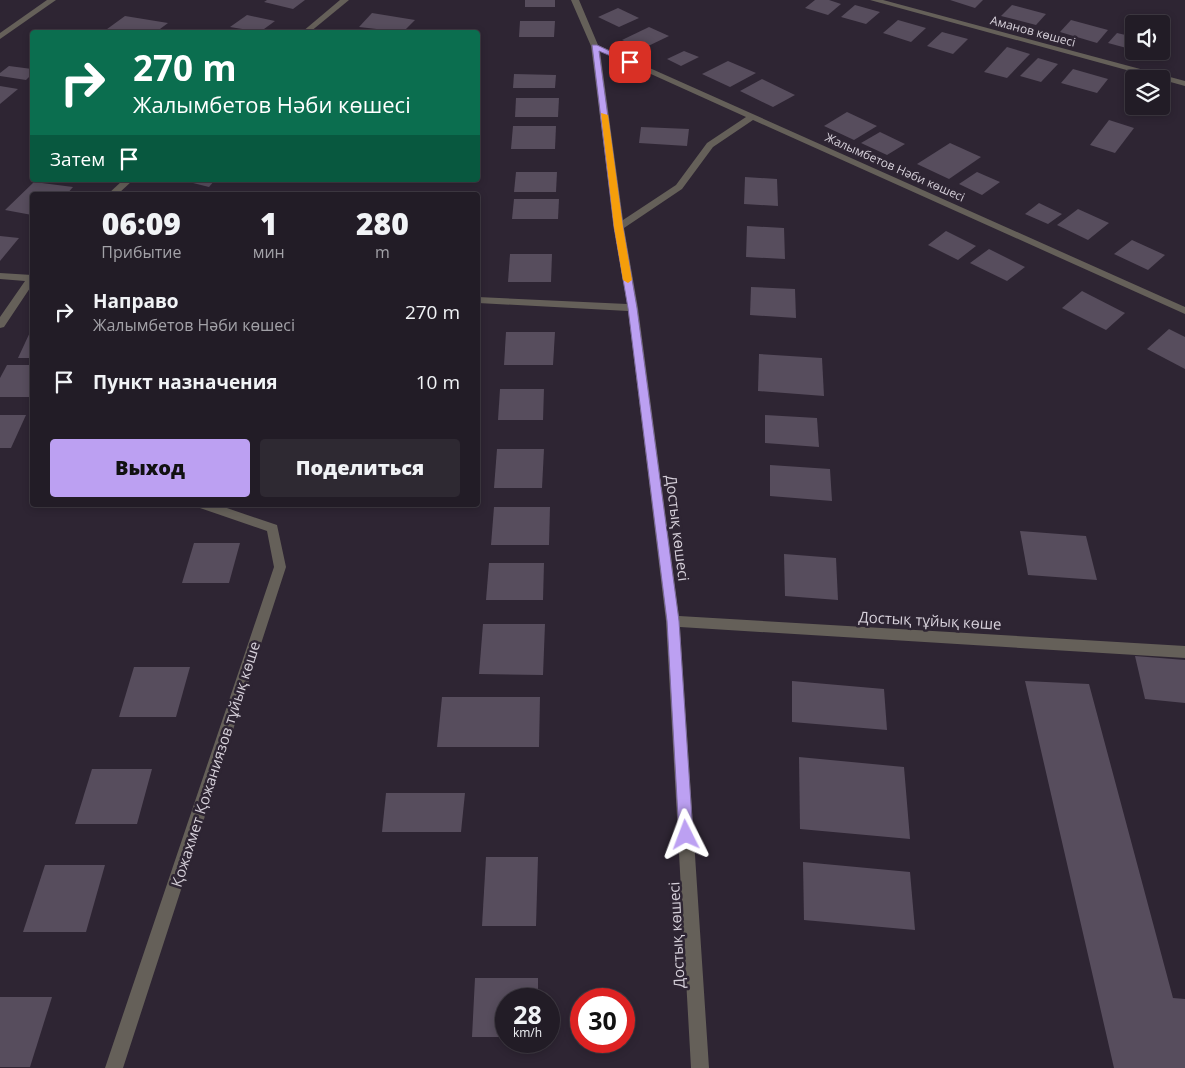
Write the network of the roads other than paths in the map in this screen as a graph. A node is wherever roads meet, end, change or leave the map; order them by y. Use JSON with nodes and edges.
{"nodes":[{"id":1,"x":52,"y":0,"type":"edge"},
{"id":2,"x":345,"y":0,"type":"edge"},
{"id":3,"x":575,"y":0,"type":"edge"},
{"id":4,"x":874,"y":0,"type":"edge"},
{"id":5,"x":308,"y":30,"type":"edge"},
{"id":6,"x":0,"y":37,"type":"edge"},
{"id":7,"x":595,"y":46,"type":"junction"},
{"id":8,"x":1185,"y":84,"type":"edge"},
{"id":9,"x":752,"y":117,"type":"junction"},
{"id":10,"x":126,"y":182,"type":"edge"},
{"id":11,"x":115,"y":192,"type":"edge"},
{"id":12,"x":619,"y":227,"type":"junction"},
{"id":13,"x":0,"y":276,"type":"edge"},
{"id":14,"x":30,"y":278,"type":"edge"},
{"id":15,"x":30,"y":281,"type":"edge"},
{"id":16,"x":480,"y":300,"type":"edge"},
{"id":17,"x":633,"y":308,"type":"junction"},
{"id":18,"x":1185,"y":311,"type":"edge"},
{"id":19,"x":0,"y":325,"type":"edge"},
{"id":20,"x":210,"y":507,"type":"edge"},
{"id":21,"x":673,"y":621,"type":"junction"},
{"id":22,"x":1185,"y":652,"type":"edge"},
{"id":23,"x":114,"y":1068,"type":"edge"},
{"id":24,"x":700,"y":1068,"type":"edge"}],
"edges":[{"from":1,"to":6,"type":"street"},
{"from":2,"to":5,"type":"street"},
{"from":3,"to":7,"type":"street","name":"Достық көшесі"},
{"from":4,"to":8,"type":"street","name":"Аманов көшесі"},
{"from":7,"to":9,"type":"street","name":"Жалымбетов Нәби көшесі"},
{"from":7,"to":12,"type":"street","name":"Достық көшесі"},
{"from":9,"to":12,"type":"street"},
{"from":9,"to":18,"type":"street","name":"Жалымбетов Нәби көшесі"},
{"from":10,"to":11,"type":"street"},
{"from":12,"to":17,"type":"street","name":"Достық көшесі"},
{"from":13,"to":14,"type":"street"},
{"from":15,"to":19,"type":"street"},
{"from":16,"to":17,"type":"street"},
{"from":17,"to":21,"type":"street","name":"Достық көшесі"},
{"from":20,"to":23,"type":"street","name":"Қожахмет Қожаниязов тұйық көше"},
{"from":21,"to":22,"type":"street","name":"Достық тұйық көше"},
{"from":21,"to":24,"type":"street","name":"Достық көшесі"}]}
